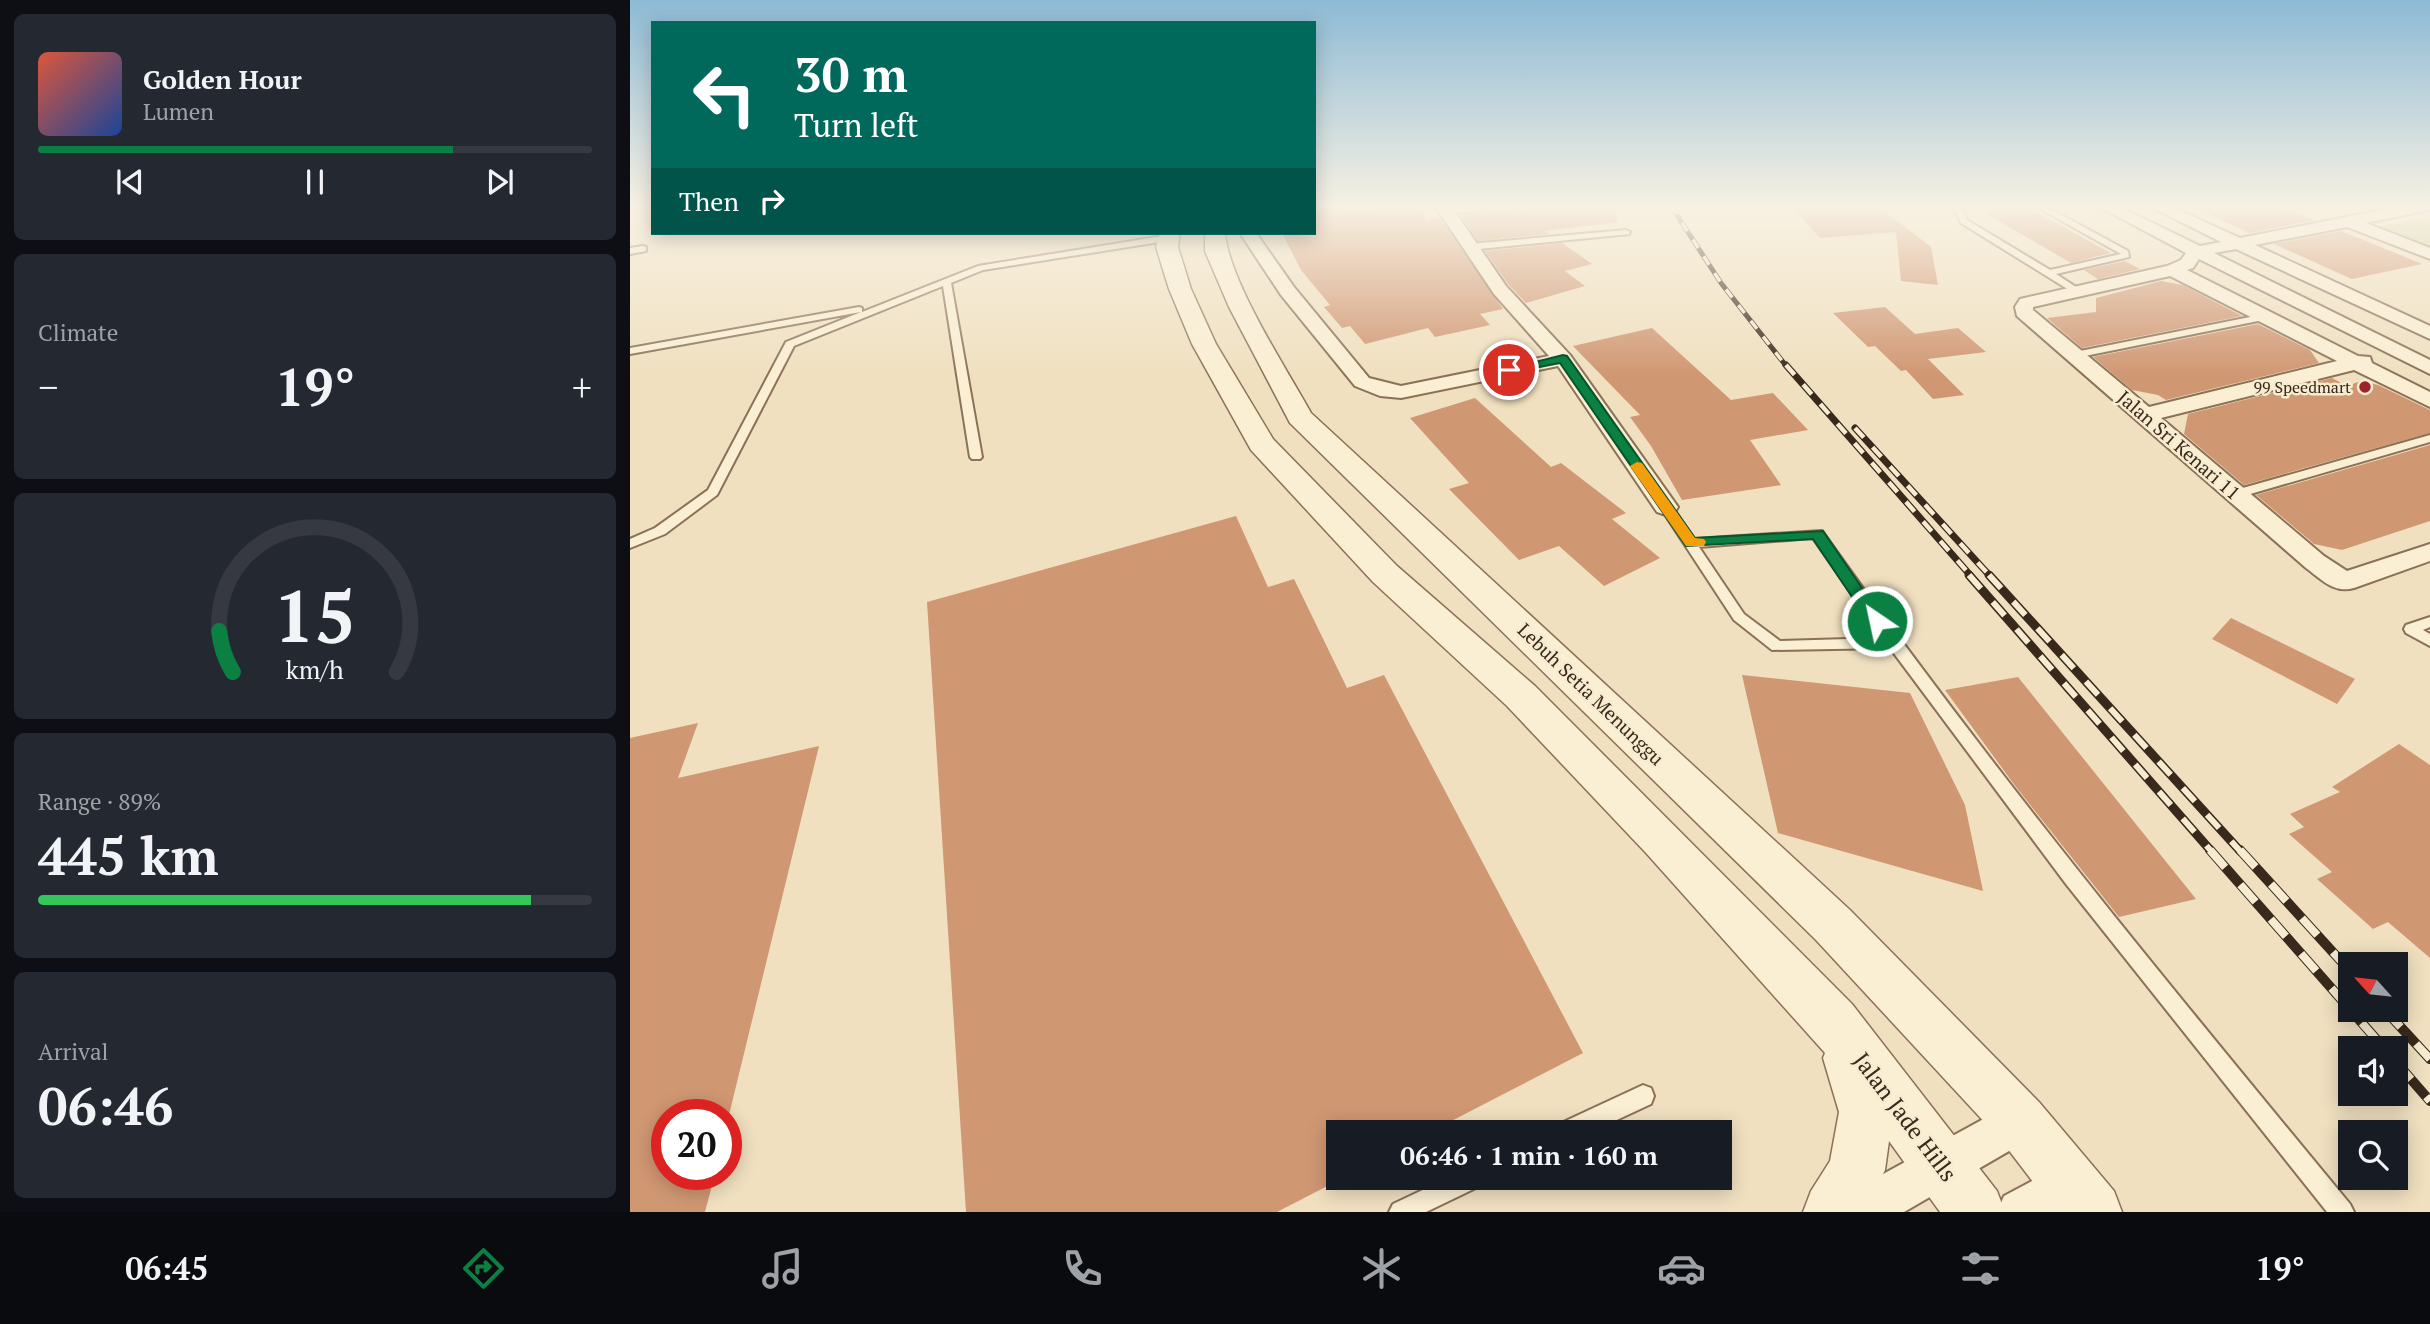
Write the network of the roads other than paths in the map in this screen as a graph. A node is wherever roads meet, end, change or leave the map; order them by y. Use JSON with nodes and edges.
{"nodes":[{"id":1,"x":1013,"y":263,"type":"edge"},
{"id":2,"x":1172,"y":263,"type":"edge"},
{"id":3,"x":1221,"y":263,"type":"edge"},
{"id":4,"x":1265,"y":263,"type":"edge"},
{"id":5,"x":1480,"y":263,"type":"edge"},
{"id":6,"x":2032,"y":263,"type":"edge"},
{"id":7,"x":2099,"y":263,"type":"edge"},
{"id":8,"x":2188,"y":263,"type":"edge"},
{"id":9,"x":2217,"y":263,"type":"edge"},
{"id":10,"x":2277,"y":263,"type":"edge"},
{"id":11,"x":2172,"y":270,"type":"junction"},
{"id":12,"x":2049,"y":273,"type":"junction"},
{"id":13,"x":947,"y":283,"type":"junction"},
{"id":14,"x":2077,"y":291,"type":"junction"},
{"id":15,"x":887,"y":305,"type":"junction"},
{"id":16,"x":2265,"y":317,"type":"junction"},
{"id":17,"x":2430,"y":333,"type":"edge"},
{"id":18,"x":630,"y":351,"type":"edge"},
{"id":19,"x":2397,"y":352,"type":"junction"},
{"id":20,"x":2075,"y":355,"type":"junction"},
{"id":21,"x":1563,"y":359,"type":"junction"},
{"id":22,"x":2355,"y":362,"type":"junction"},
{"id":23,"x":2430,"y":368,"type":"edge"},
{"id":24,"x":2430,"y":400,"type":"edge"},
{"id":25,"x":2145,"y":415,"type":"junction"},
{"id":26,"x":2430,"y":438,"type":"edge"},
{"id":27,"x":976,"y":457,"type":"dead end"},
{"id":28,"x":2236,"y":494,"type":"junction"},
{"id":29,"x":1666,"y":507,"type":"joint"},
{"id":30,"x":1691,"y":543,"type":"junction"},
{"id":31,"x":630,"y":544,"type":"edge"},
{"id":32,"x":2430,"y":552,"type":"edge"},
{"id":33,"x":2430,"y":622,"type":"edge"},
{"id":34,"x":2430,"y":641,"type":"edge"},
{"id":35,"x":1892,"y":643,"type":"junction"},
{"id":36,"x":1834,"y":1022,"type":"junction"},
{"id":37,"x":1643,"y":1096,"type":"dead end"},
{"id":38,"x":1592,"y":1120,"type":"edge"},
{"id":39,"x":2020,"y":1121,"type":"junction"},
{"id":40,"x":1942,"y":1167,"type":"junction"},
{"id":41,"x":1447,"y":1190,"type":"edge"},
{"id":42,"x":2081,"y":1198,"type":"edge"},
{"id":43,"x":1401,"y":1212,"type":"edge"},
{"id":44,"x":1832,"y":1212,"type":"edge"},
{"id":45,"x":1859,"y":1212,"type":"edge"},
{"id":46,"x":1976,"y":1212,"type":"edge"},
{"id":47,"x":2020,"y":1212,"type":"edge"},
{"id":48,"x":2342,"y":1212,"type":"edge"}],
"edges":[{"from":1,"to":13,"type":"lane"},
{"from":2,"to":36,"type":"street"},
{"from":3,"to":39,"type":"street","name":"Lebuh Setia Menunggu"},
{"from":4,"to":21,"type":"street"},
{"from":5,"to":21,"type":"street"},
{"from":6,"to":12,"type":"lane"},
{"from":7,"to":12,"type":"lane"},
{"from":8,"to":11,"type":"street"},
{"from":9,"to":19,"type":"street"},
{"from":10,"to":17,"type":"street"},
{"from":11,"to":14,"type":"street"},
{"from":11,"to":16,"type":"street"},
{"from":12,"to":14,"type":"lane"},
{"from":13,"to":15,"type":"lane"},
{"from":13,"to":27,"type":"lane"},
{"from":14,"to":20,"type":"street","name":"Jalan Sri Kenari 11"},
{"from":15,"to":18,"type":"lane"},
{"from":15,"to":31,"type":"lane"},
{"from":16,"to":20,"type":"lane"},
{"from":16,"to":22,"type":"street"},
{"from":19,"to":22,"type":"street"},
{"from":19,"to":23,"type":"street"},
{"from":20,"to":25,"type":"street","name":"Jalan Sri Kenari 11"},
{"from":21,"to":29,"type":"street"},
{"from":22,"to":24,"type":"street"},
{"from":22,"to":25,"type":"street"},
{"from":25,"to":28,"type":"street","name":"Jalan Sri Kenari 11"},
{"from":26,"to":28,"type":"lane"},
{"from":28,"to":32,"type":"street","name":"Jalan Sri Kenari 11"},
{"from":29,"to":30,"type":"lane"},
{"from":30,"to":35,"type":"lane"},
{"from":30,"to":35,"type":"lane"},
{"from":33,"to":34,"type":"lane"},
{"from":35,"to":48,"type":"lane"},
{"from":36,"to":40,"type":"street","name":"Jalan Jade Hills"},
{"from":36,"to":44,"type":"street"},
{"from":37,"to":38,"type":"lane"},
{"from":39,"to":40,"type":"street"},
{"from":39,"to":42,"type":"street"},
{"from":40,"to":45,"type":"street"},
{"from":40,"to":46,"type":"street","name":"Jalan Jade Hills"},
{"from":41,"to":43,"type":"lane"},
{"from":42,"to":47,"type":"street"}]}
